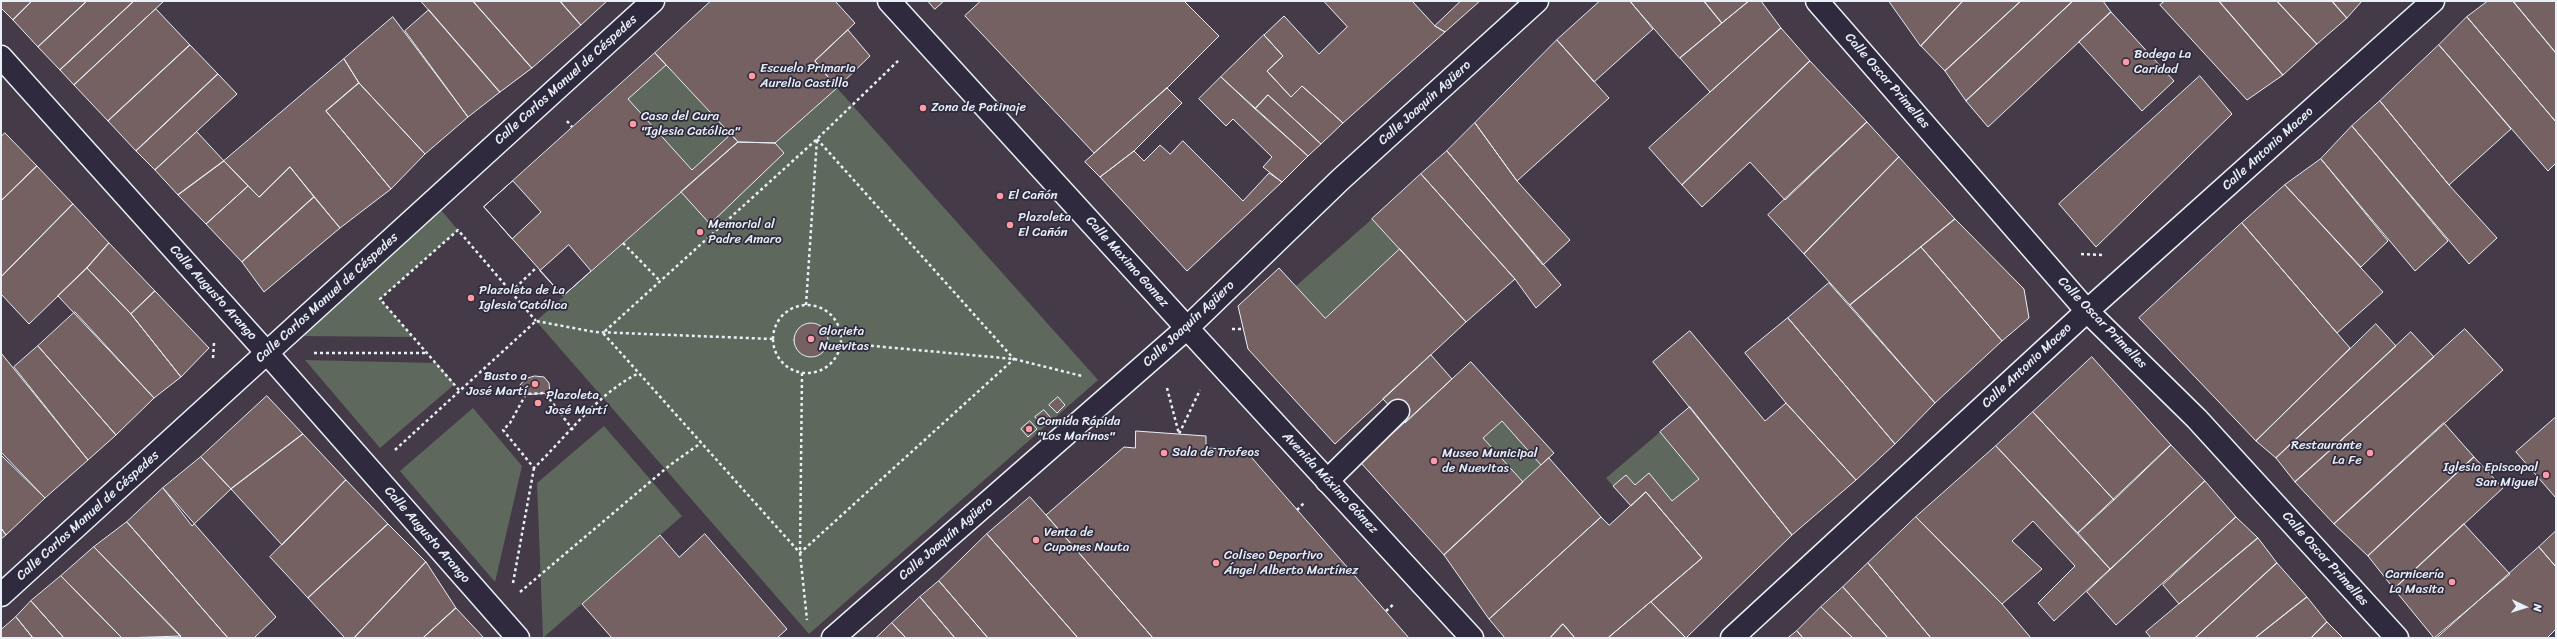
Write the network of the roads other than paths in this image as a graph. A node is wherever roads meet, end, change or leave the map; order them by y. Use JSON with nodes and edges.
{"nodes":[{"id":1,"x":653,"y":1,"type":"edge"},
{"id":2,"x":889,"y":1,"type":"edge"},
{"id":3,"x":1537,"y":1,"type":"edge"},
{"id":4,"x":1817,"y":1,"type":"edge"},
{"id":5,"x":2433,"y":1,"type":"edge"},
{"id":6,"x":1,"y":57,"type":"edge"},
{"id":7,"x":2087,"y":311,"type":"junction"},
{"id":8,"x":1187,"y":328,"type":"junction"},
{"id":9,"x":267,"y":353,"type":"junction"},
{"id":10,"x":1398,"y":411,"type":"dead end"},
{"id":11,"x":1327,"y":481,"type":"junction"},
{"id":12,"x":1,"y":595,"type":"edge"},
{"id":13,"x":518,"y":638,"type":"edge"},
{"id":14,"x":833,"y":638,"type":"edge"},
{"id":15,"x":1472,"y":638,"type":"edge"},
{"id":16,"x":1732,"y":638,"type":"edge"},
{"id":17,"x":2396,"y":638,"type":"edge"}],
"edges":[{"from":1,"to":9,"type":"street","name":"Calle Carlos Manuel de Céspedes"},
{"from":2,"to":8,"type":"street","name":"Calle Maximo Gomez"},
{"from":3,"to":8,"type":"street","name":"Calle Joaquín Agüero"},
{"from":4,"to":7,"type":"street","name":"Calle Oscar Primelles"},
{"from":5,"to":7,"type":"street","name":"Calle Antonio Maceo"},
{"from":6,"to":9,"type":"street","name":"Calle Augusto Arango"},
{"from":7,"to":16,"type":"street","name":"Calle Antonio Maceo"},
{"from":7,"to":17,"type":"street","name":"Calle Oscar Primelles"},
{"from":8,"to":11,"type":"street","name":"Avenida Máximo Gómez"},
{"from":8,"to":14,"type":"street","name":"Calle Joaquín Agüero"},
{"from":9,"to":12,"type":"street","name":"Calle Carlos Manuel de Céspedes"},
{"from":9,"to":13,"type":"street","name":"Calle Augusto Arango"},
{"from":10,"to":11,"type":"street"},
{"from":11,"to":15,"type":"street","name":"Avenida Máximo Gómez"}]}
